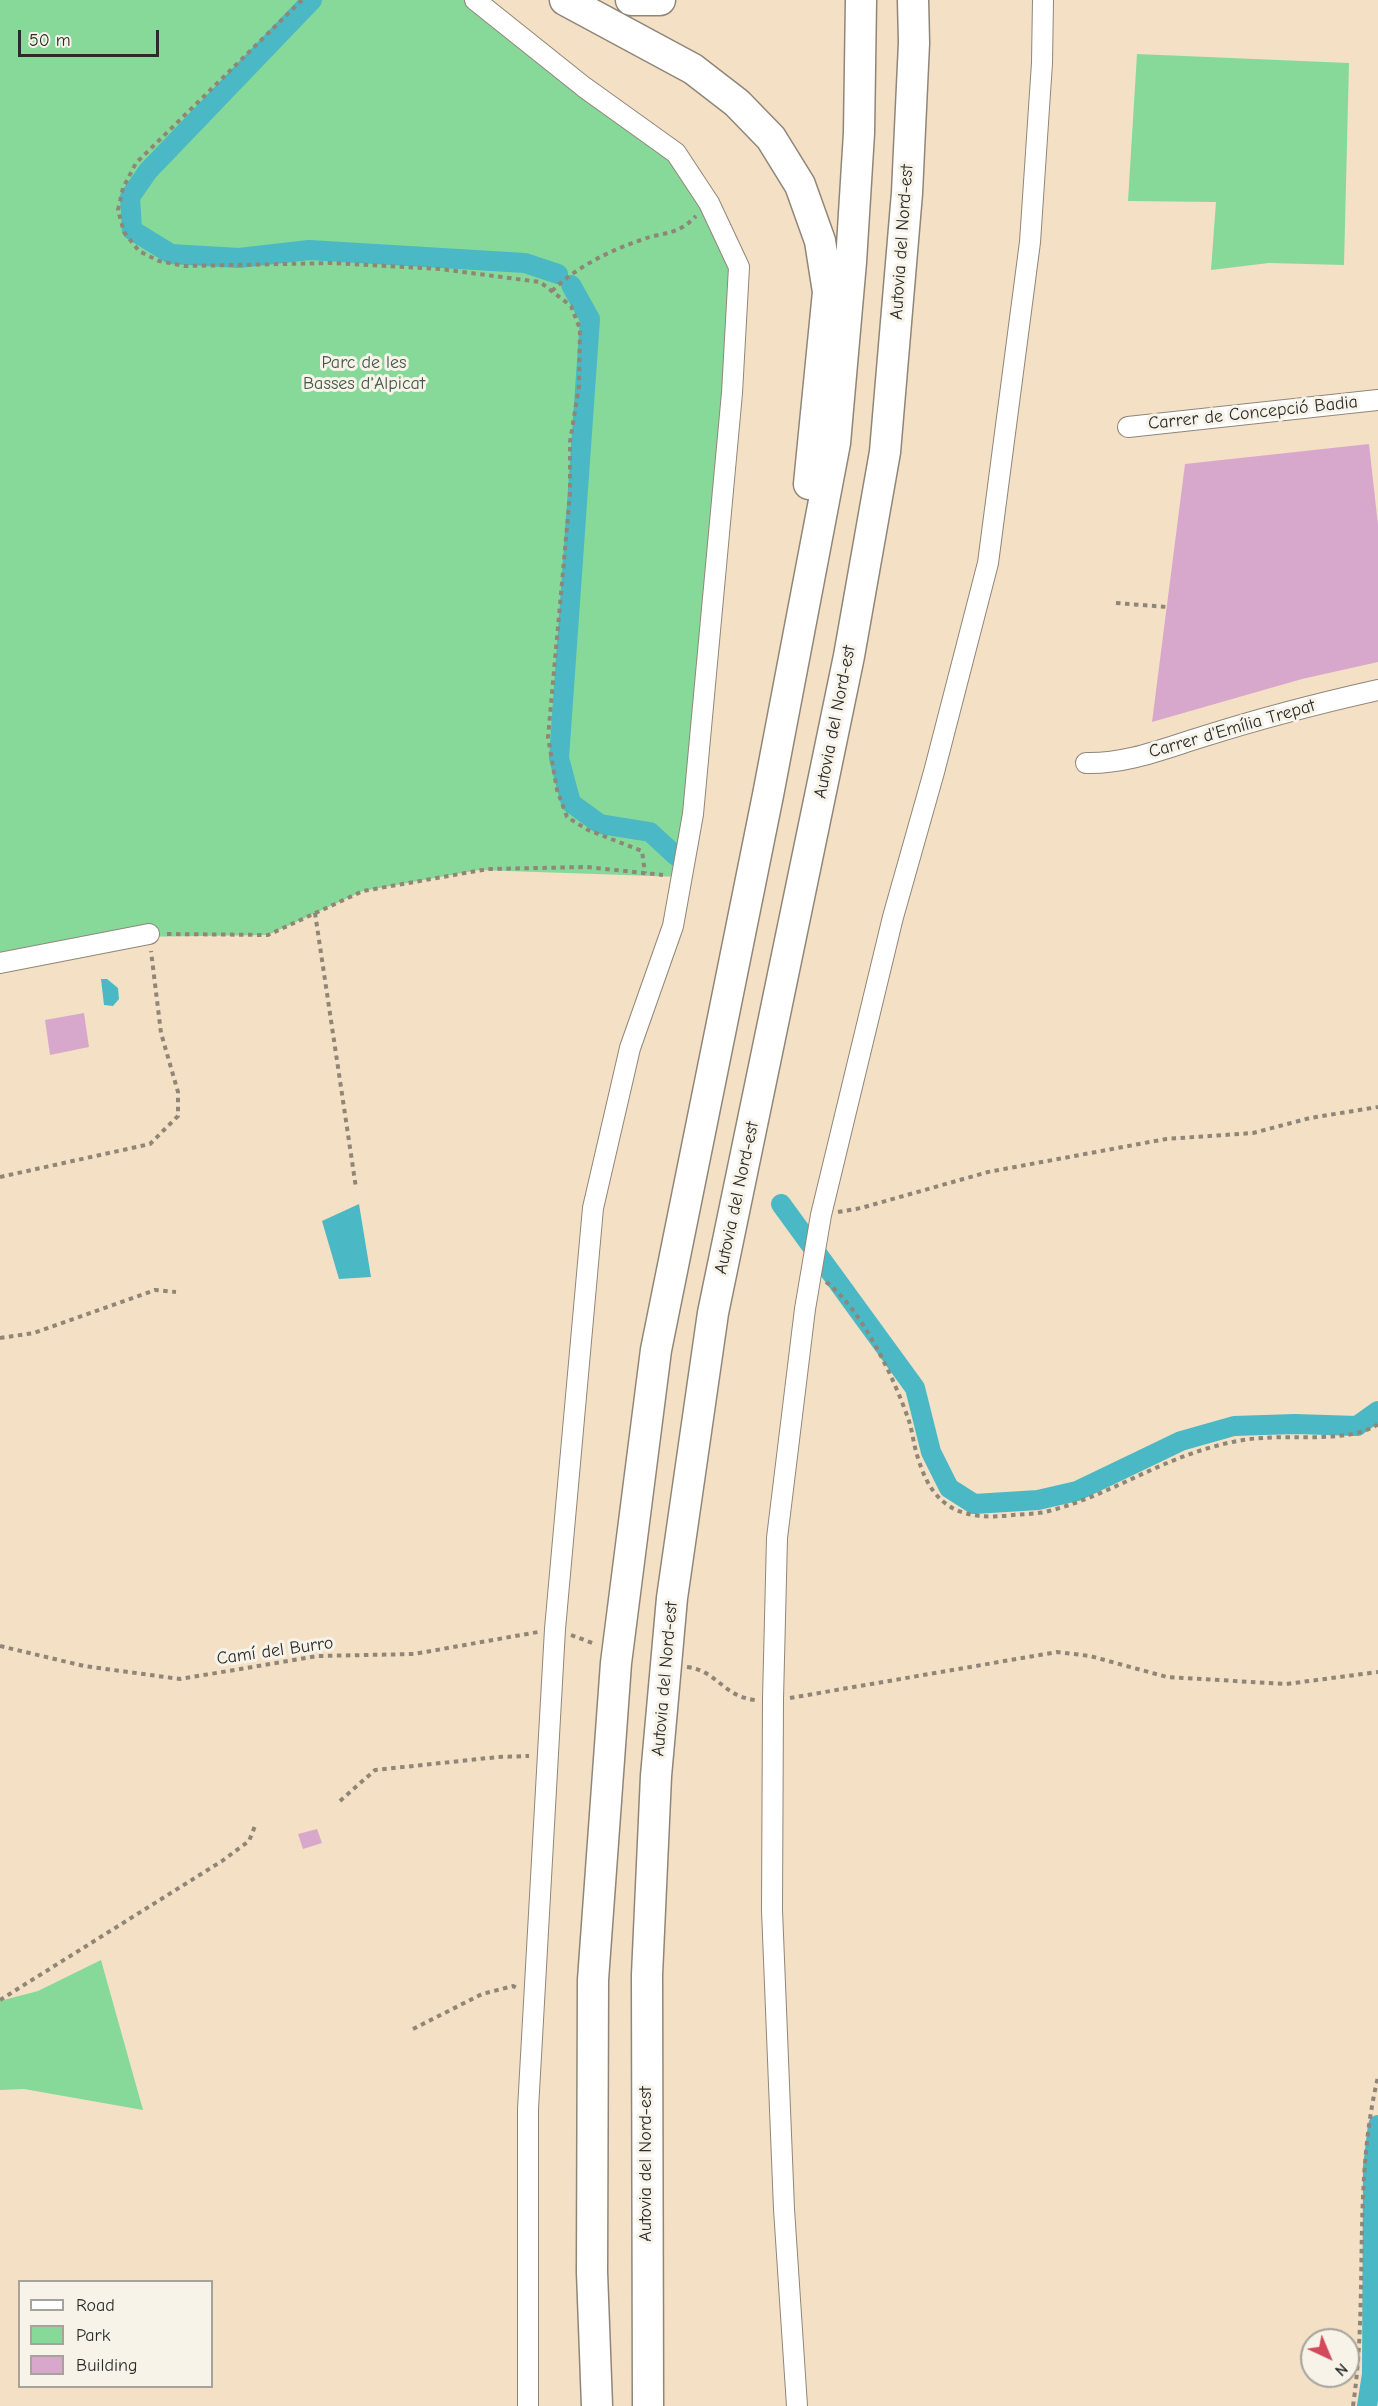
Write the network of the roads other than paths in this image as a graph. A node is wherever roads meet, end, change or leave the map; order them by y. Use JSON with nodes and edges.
{"nodes":[{"id":1,"x":475,"y":0,"type":"edge"},
{"id":2,"x":565,"y":0,"type":"edge"},
{"id":3,"x":631,"y":0,"type":"edge"},
{"id":4,"x":660,"y":0,"type":"edge"},
{"id":5,"x":861,"y":0,"type":"edge"},
{"id":6,"x":913,"y":0,"type":"edge"},
{"id":7,"x":1043,"y":0,"type":"edge"},
{"id":8,"x":1378,"y":400,"type":"edge"},
{"id":9,"x":1128,"y":427,"type":"dead end"},
{"id":10,"x":1378,"y":690,"type":"edge"},
{"id":11,"x":1086,"y":763,"type":"dead end"},
{"id":12,"x":768,"y":795,"type":"junction"},
{"id":13,"x":149,"y":934,"type":"road end"},
{"id":14,"x":0,"y":963,"type":"edge"},
{"id":15,"x":528,"y":2406,"type":"edge"},
{"id":16,"x":597,"y":2406,"type":"edge"},
{"id":17,"x":648,"y":2406,"type":"edge"},
{"id":18,"x":797,"y":2406,"type":"edge"}],
"edges":[{"from":1,"to":15,"type":"street"},
{"from":2,"to":12,"type":"highway"},
{"from":3,"to":4,"type":"highway"},
{"from":5,"to":12,"type":"highway"},
{"from":6,"to":17,"type":"highway","name":"Autovia del Nord-est"},
{"from":7,"to":18,"type":"street"},
{"from":8,"to":9,"type":"street","name":"Carrer de Concepció Badia"},
{"from":10,"to":11,"type":"street","name":"Carrer d'Emília Trepat"},
{"from":12,"to":16,"type":"highway"},
{"from":13,"to":14,"type":"street"}]}
